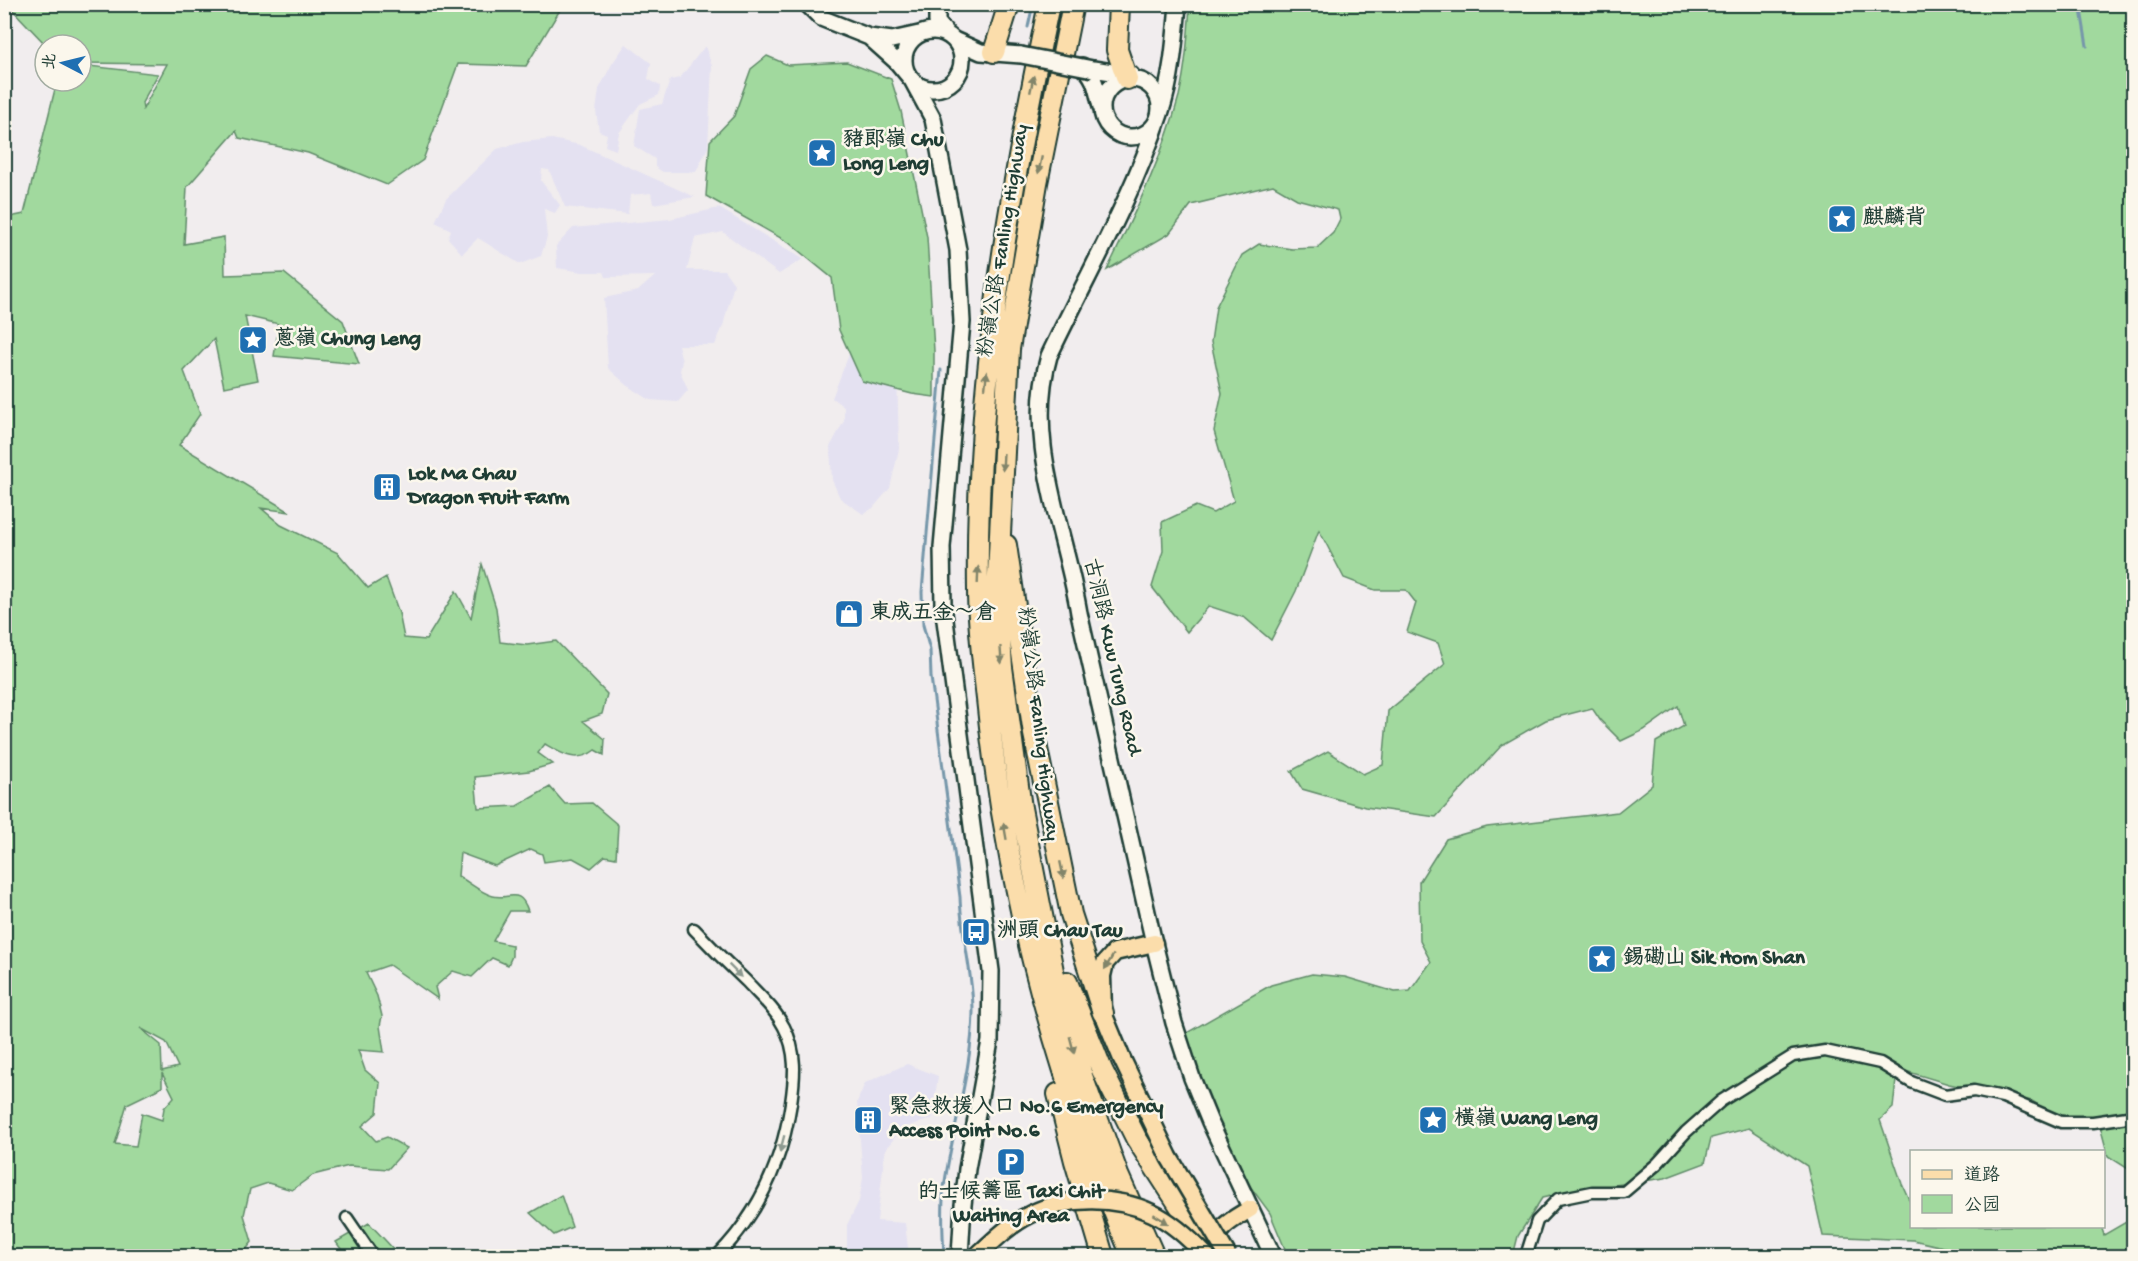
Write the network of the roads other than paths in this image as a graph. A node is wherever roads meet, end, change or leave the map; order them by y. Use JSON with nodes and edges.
{"nodes":[{"id":1,"x":807,"y":4,"type":"edge"},
{"id":2,"x":936,"y":4,"type":"edge"},
{"id":3,"x":1009,"y":4,"type":"edge"},
{"id":4,"x":1049,"y":4,"type":"edge"},
{"id":5,"x":1073,"y":4,"type":"edge"},
{"id":6,"x":1119,"y":4,"type":"edge"},
{"id":7,"x":1178,"y":4,"type":"edge"},
{"id":8,"x":921,"y":33,"type":"junction"},
{"id":9,"x":869,"y":37,"type":"junction"},
{"id":10,"x":950,"y":37,"type":"junction"},
{"id":11,"x":994,"y":52,"type":"junction"},
{"id":12,"x":1112,"y":75,"type":"junction"},
{"id":13,"x":1169,"y":75,"type":"junction"},
{"id":14,"x":952,"y":81,"type":"junction"},
{"id":15,"x":914,"y":83,"type":"junction"},
{"id":16,"x":1102,"y":113,"type":"junction"},
{"id":17,"x":1160,"y":114,"type":"junction"},
{"id":18,"x":933,"y":119,"type":"junction"},
{"id":19,"x":1126,"y":137,"type":"junction"},
{"id":20,"x":1124,"y":206,"type":"junction"},
{"id":21,"x":1000,"y":512,"type":"junction"},
{"id":22,"x":1015,"y":889,"type":"junction"},
{"id":23,"x":1040,"y":906,"type":"junction"},
{"id":24,"x":694,"y":929,"type":"dead end"},
{"id":25,"x":1154,"y":943,"type":"junction"},
{"id":26,"x":1103,"y":1013,"type":"junction"},
{"id":27,"x":2133,"y":1116,"type":"edge"},
{"id":28,"x":1088,"y":1206,"type":"junction"},
{"id":29,"x":1250,"y":1209,"type":"junction"},
{"id":30,"x":347,"y":1218,"type":"dead end"},
{"id":31,"x":373,"y":1257,"type":"edge"},
{"id":32,"x":717,"y":1257,"type":"edge"},
{"id":33,"x":960,"y":1257,"type":"edge"},
{"id":34,"x":977,"y":1257,"type":"edge"},
{"id":35,"x":1094,"y":1257,"type":"edge"},
{"id":36,"x":1103,"y":1257,"type":"edge"},
{"id":37,"x":1132,"y":1257,"type":"edge"},
{"id":38,"x":1154,"y":1257,"type":"edge"},
{"id":39,"x":1208,"y":1257,"type":"edge"},
{"id":40,"x":1214,"y":1257,"type":"edge"},
{"id":41,"x":1228,"y":1257,"type":"edge"},
{"id":42,"x":1273,"y":1257,"type":"edge"},
{"id":43,"x":1526,"y":1257,"type":"edge"}],
"edges":[{"from":1,"to":9,"type":"street"},
{"from":2,"to":8,"type":"street"},
{"from":2,"to":10,"type":"street"},
{"from":3,"to":11,"type":"highway"},
{"from":22,"to":4,"type":"highway","name":"粉嶺公路 Fanling Highway","one_way":true},
{"from":5,"to":21,"type":"highway","name":"粉嶺公路 Fanling Highway","one_way":true},
{"from":6,"to":12,"type":"highway"},
{"from":7,"to":13,"type":"street","name":"古洞路 Kwu Tung Road"},
{"from":8,"to":9,"type":"street"},
{"from":8,"to":10,"type":"street"},
{"from":8,"to":15,"type":"street"},
{"from":9,"to":15,"type":"street"},
{"from":10,"to":11,"type":"street"},
{"from":10,"to":14,"type":"street"},
{"from":11,"to":12,"type":"street","bridge":true},
{"from":11,"to":14,"type":"street"},
{"from":12,"to":13,"type":"street"},
{"from":12,"to":13,"type":"street"},
{"from":12,"to":16,"type":"street"},
{"from":12,"to":16,"type":"street"},
{"from":12,"to":17,"type":"street"},
{"from":13,"to":17,"type":"street","name":"古洞路 Kwu Tung Road"},
{"from":14,"to":15,"type":"street"},
{"from":14,"to":18,"type":"street"},
{"from":15,"to":18,"type":"street"},
{"from":16,"to":19,"type":"street"},
{"from":17,"to":19,"type":"street"},
{"from":17,"to":20,"type":"street","name":"古洞路 Kwu Tung Road"},
{"from":18,"to":33,"type":"street"},
{"from":19,"to":20,"type":"street"},
{"from":20,"to":25,"type":"street","name":"古洞路 Kwu Tung Road"},
{"from":21,"to":23,"type":"highway","name":"粉嶺公路 Fanling Highway","one_way":true},
{"from":21,"to":26,"type":"highway","one_way":true},
{"from":22,"to":28,"type":"highway"},
{"from":22,"to":37,"type":"highway","name":"粉嶺公路 Fanling Highway"},
{"from":23,"to":38,"type":"highway","name":"粉嶺公路 Fanling Highway","one_way":true},
{"from":23,"to":39,"type":"highway"},
{"from":24,"to":32,"type":"street","one_way":true},
{"from":25,"to":26,"type":"main road","one_way":true},
{"from":25,"to":29,"type":"street","name":"古洞路 Kwu Tung Road"},
{"from":26,"to":41,"type":"main road","bridge":true},
{"from":27,"to":43,"type":"street"},
{"from":28,"to":35,"type":"highway"},
{"from":28,"to":36,"type":"highway"},
{"from":29,"to":40,"type":"main road"},
{"from":29,"to":42,"type":"street","name":"古洞路 Kwu Tung Road"},
{"from":30,"to":31,"type":"street"},
{"from":34,"to":39,"type":"main road","one_way":true,"bridge":true}]}
